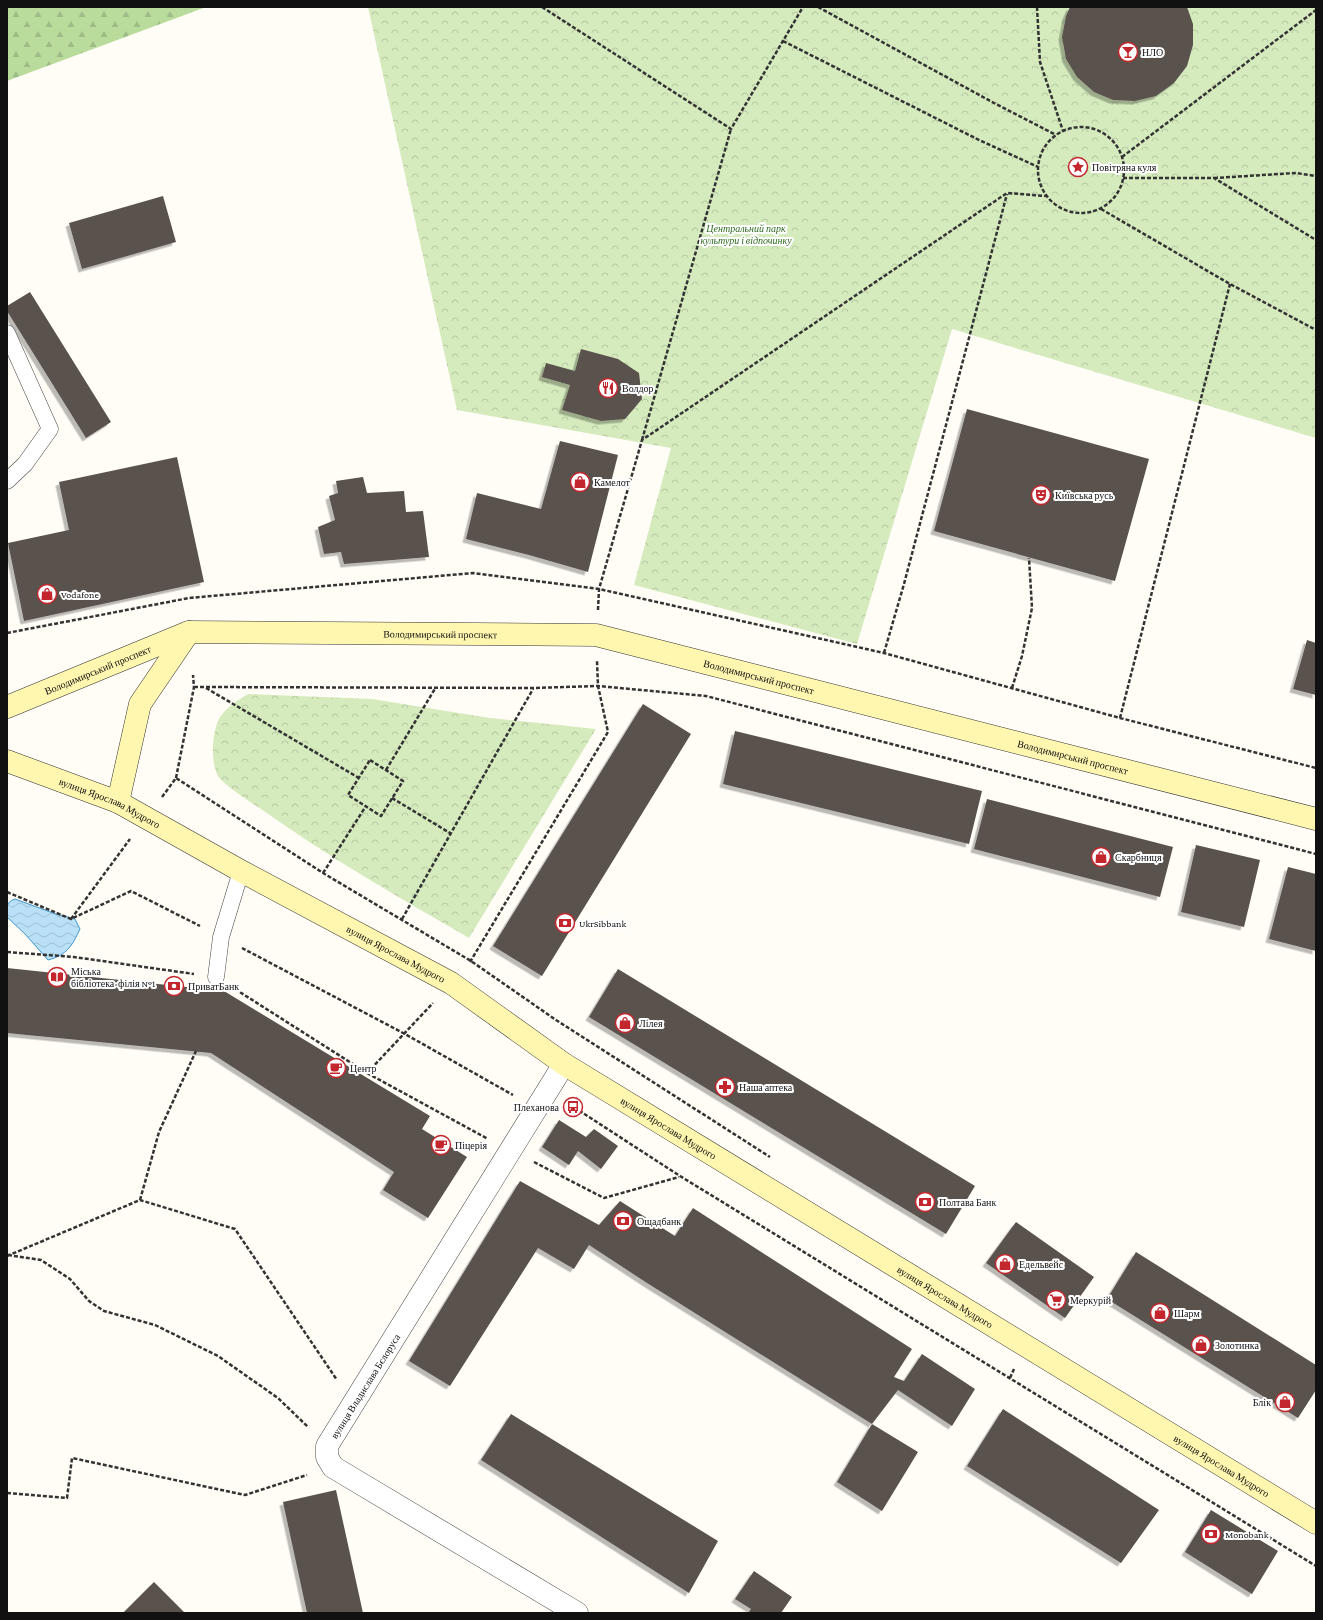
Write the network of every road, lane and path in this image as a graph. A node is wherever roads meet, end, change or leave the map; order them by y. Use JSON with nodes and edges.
{"nodes":[{"id":1,"x":542,"y":7,"type":"edge"},
{"id":2,"x":803,"y":7,"type":"edge"},
{"id":3,"x":818,"y":7,"type":"edge"},
{"id":4,"x":1037,"y":7,"type":"edge"},
{"id":5,"x":1316,"y":10,"type":"edge"},
{"id":6,"x":783,"y":41,"type":"junction"},
{"id":7,"x":731,"y":129,"type":"junction"},
{"id":8,"x":1063,"y":131,"type":"junction"},
{"id":9,"x":1056,"y":135,"type":"junction"},
{"id":10,"x":1122,"y":157,"type":"junction"},
{"id":11,"x":1038,"y":167,"type":"junction"},
{"id":12,"x":1316,"y":176,"type":"edge"},
{"id":13,"x":1124,"y":178,"type":"junction"},
{"id":14,"x":1214,"y":178,"type":"junction"},
{"id":15,"x":1007,"y":193,"type":"dead end"},
{"id":16,"x":1101,"y":209,"type":"junction"},
{"id":17,"x":1316,"y":240,"type":"edge"},
{"id":18,"x":1230,"y":284,"type":"junction"},
{"id":19,"x":1316,"y":330,"type":"edge"},
{"id":20,"x":7,"y":333,"type":"edge"},
{"id":21,"x":642,"y":440,"type":"dead end"},
{"id":22,"x":7,"y":481,"type":"edge"},
{"id":23,"x":1029,"y":558,"type":"dead end"},
{"id":24,"x":189,"y":598,"type":"dead end"},
{"id":25,"x":189,"y":632,"type":"junction"},
{"id":26,"x":884,"y":653,"type":"dead end"},
{"id":27,"x":192,"y":671,"type":"dead end"},
{"id":28,"x":194,"y":687,"type":"junction"},
{"id":29,"x":205,"y":687,"type":"junction"},
{"id":30,"x":436,"y":687,"type":"junction"},
{"id":31,"x":533,"y":688,"type":"junction"},
{"id":32,"x":1012,"y":688,"type":"dead end"},
{"id":33,"x":7,"y":707,"type":"edge"},
{"id":34,"x":1120,"y":718,"type":"dead end"},
{"id":35,"x":7,"y":761,"type":"edge"},
{"id":36,"x":386,"y":770,"type":"junction"},
{"id":37,"x":176,"y":778,"type":"dead end"},
{"id":38,"x":359,"y":778,"type":"junction"},
{"id":39,"x":392,"y":798,"type":"junction"},
{"id":40,"x":118,"y":802,"type":"junction"},
{"id":41,"x":366,"y":806,"type":"junction"},
{"id":42,"x":1316,"y":819,"type":"edge"},
{"id":43,"x":450,"y":833,"type":"junction"},
{"id":44,"x":1316,"y":854,"type":"edge"},
{"id":45,"x":241,"y":871,"type":"junction"},
{"id":46,"x":323,"y":872,"type":"dead end"},
{"id":47,"x":7,"y":892,"type":"edge"},
{"id":48,"x":402,"y":919,"type":"dead end"},
{"id":49,"x":221,"y":937,"type":"junction"},
{"id":50,"x":7,"y":952,"type":"edge"},
{"id":51,"x":216,"y":977,"type":"joint"},
{"id":52,"x":196,"y":1051,"type":"dead end"},
{"id":53,"x":564,"y":1064,"type":"junction"},
{"id":54,"x":548,"y":1090,"type":"junction"},
{"id":55,"x":140,"y":1200,"type":"junction"},
{"id":56,"x":7,"y":1255,"type":"edge"},
{"id":57,"x":353,"y":1405,"type":"junction"},
{"id":58,"x":327,"y":1446,"type":"junction"},
{"id":59,"x":333,"y":1467,"type":"junction"},
{"id":60,"x":7,"y":1493,"type":"edge"},
{"id":61,"x":1316,"y":1523,"type":"edge"},
{"id":62,"x":1316,"y":1566,"type":"edge"},
{"id":63,"x":577,"y":1613,"type":"edge"}],
"edges":[{"from":1,"to":7,"type":"path"},
{"from":2,"to":6,"type":"path"},
{"from":3,"to":9,"type":"path"},
{"from":4,"to":8,"type":"path"},
{"from":5,"to":10,"type":"path"},
{"from":6,"to":7,"type":"path"},
{"from":6,"to":11,"type":"path"},
{"from":7,"to":21,"type":"path"},
{"from":8,"to":9,"type":"path"},
{"from":8,"to":10,"type":"path"},
{"from":9,"to":11,"type":"path"},
{"from":10,"to":13,"type":"path"},
{"from":11,"to":16,"type":"path"},
{"from":12,"to":14,"type":"path"},
{"from":13,"to":14,"type":"path"},
{"from":13,"to":16,"type":"path"},
{"from":14,"to":17,"type":"path"},
{"from":15,"to":26,"type":"path"},
{"from":16,"to":18,"type":"path"},
{"from":18,"to":19,"type":"path"},
{"from":18,"to":34,"type":"path"},
{"from":20,"to":22,"type":"lane"},
{"from":23,"to":32,"type":"path"},
{"from":24,"to":25,"type":"path"},
{"from":25,"to":33,"type":"main road","name":"Володимирський проспект"},
{"from":25,"to":40,"type":"main road"},
{"from":25,"to":42,"type":"main road","name":"Володимирський проспект"},
{"from":27,"to":28,"type":"path"},
{"from":28,"to":29,"type":"path"},
{"from":28,"to":37,"type":"path"},
{"from":29,"to":30,"type":"path"},
{"from":29,"to":38,"type":"path"},
{"from":30,"to":31,"type":"path"},
{"from":30,"to":36,"type":"path"},
{"from":31,"to":43,"type":"path"},
{"from":31,"to":44,"type":"path"},
{"from":35,"to":40,"type":"main road","name":"вулиця Ярослава Мудрого"},
{"from":36,"to":38,"type":"path"},
{"from":36,"to":39,"type":"path"},
{"from":38,"to":41,"type":"path"},
{"from":39,"to":41,"type":"path"},
{"from":39,"to":43,"type":"path"},
{"from":40,"to":45,"type":"main road","name":"вулиця Ярослава Мудрого"},
{"from":41,"to":46,"type":"path"},
{"from":43,"to":48,"type":"path"},
{"from":45,"to":49,"type":"lane"},
{"from":45,"to":53,"type":"main road","name":"вулиця Ярослава Мудрого"},
{"from":47,"to":49,"type":"path"},
{"from":49,"to":51,"type":"lane"},
{"from":49,"to":54,"type":"path"},
{"from":50,"to":51,"type":"path"},
{"from":52,"to":55,"type":"path"},
{"from":53,"to":54,"type":"street","name":"вулиця Владислава Бєлоруса"},
{"from":53,"to":61,"type":"main road","name":"вулиця Ярослава Мудрого"},
{"from":54,"to":57,"type":"street","name":"вулиця Владислава Бєлоруса"},
{"from":54,"to":62,"type":"path"},
{"from":55,"to":56,"type":"path"},
{"from":55,"to":57,"type":"path"},
{"from":56,"to":58,"type":"path"},
{"from":57,"to":58,"type":"street","name":"вулиця Владислава Бєлоруса"},
{"from":58,"to":59,"type":"street","name":"вулиця Владислава Бєлоруса"},
{"from":59,"to":60,"type":"path"},
{"from":59,"to":63,"type":"street"}]}
